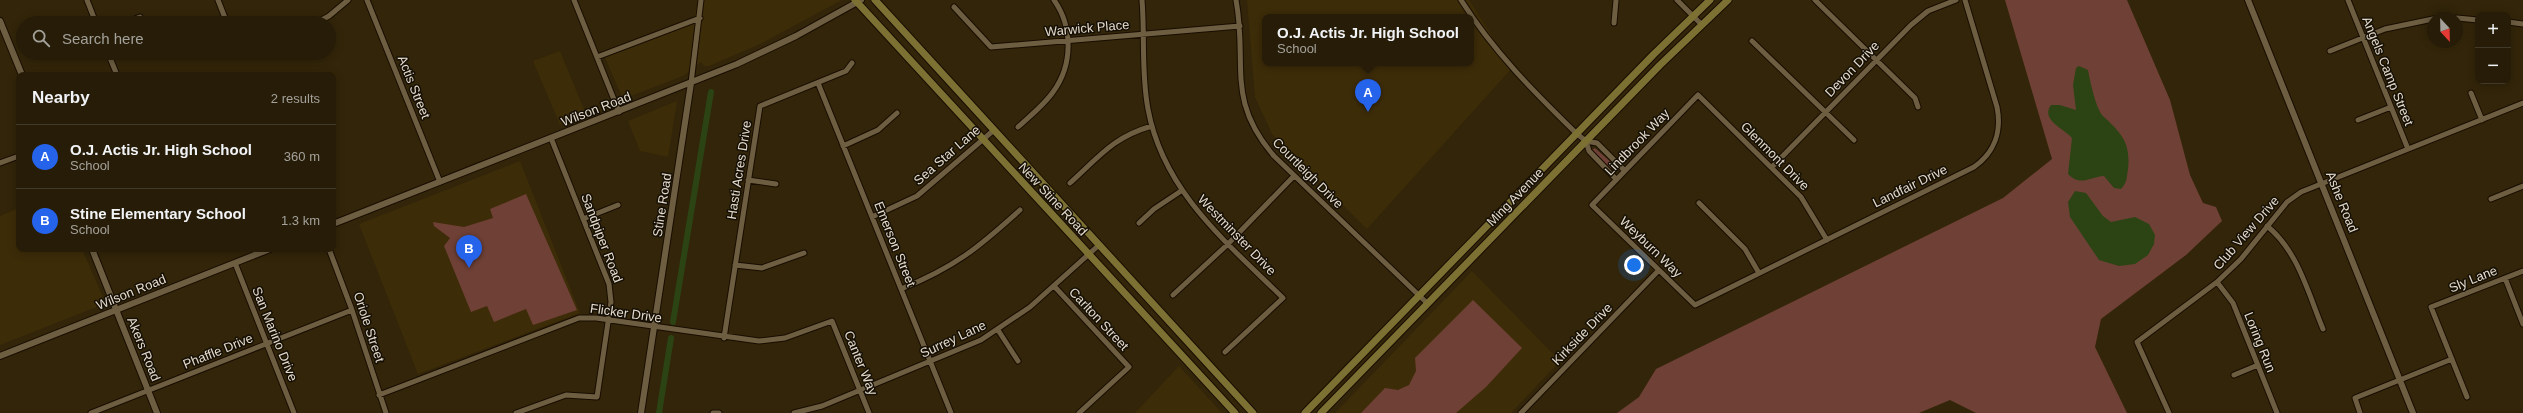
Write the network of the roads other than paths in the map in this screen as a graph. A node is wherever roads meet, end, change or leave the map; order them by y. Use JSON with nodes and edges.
{"nodes":[{"id":1,"x":86,"y":0,"type":"edge"},
{"id":2,"x":218,"y":0,"type":"edge"},
{"id":3,"x":348,"y":0,"type":"edge"},
{"id":4,"x":367,"y":0,"type":"edge"},
{"id":5,"x":574,"y":0,"type":"edge"},
{"id":6,"x":701,"y":0,"type":"edge"},
{"id":7,"x":875,"y":0,"type":"edge"},
{"id":8,"x":1054,"y":0,"type":"edge"},
{"id":9,"x":1142,"y":0,"type":"edge"},
{"id":10,"x":1236,"y":0,"type":"edge"},
{"id":11,"x":1461,"y":0,"type":"edge"},
{"id":12,"x":1616,"y":0,"type":"edge"},
{"id":13,"x":1677,"y":0,"type":"edge"},
{"id":14,"x":1710,"y":0,"type":"edge"},
{"id":15,"x":1728,"y":0,"type":"edge"},
{"id":16,"x":1815,"y":0,"type":"edge"},
{"id":17,"x":1956,"y":0,"type":"edge"},
{"id":18,"x":1965,"y":0,"type":"edge"},
{"id":19,"x":2248,"y":0,"type":"edge"},
{"id":20,"x":2348,"y":0,"type":"edge"},
{"id":21,"x":858,"y":1,"type":"edge"},
{"id":22,"x":954,"y":7,"type":"dead end"},
{"id":23,"x":1471,"y":14,"type":"edge"},
{"id":24,"x":93,"y":16,"type":"edge"},
{"id":25,"x":224,"y":16,"type":"edge"},
{"id":26,"x":329,"y":16,"type":"edge"},
{"id":27,"x":1692,"y":17,"type":"junction"},
{"id":28,"x":700,"y":18,"type":"junction"},
{"id":29,"x":1474,"y":18,"type":"edge"},
{"id":30,"x":2463,"y":19,"type":"edge"},
{"id":31,"x":2427,"y":20,"type":"edge"},
{"id":32,"x":2475,"y":20,"type":"edge"},
{"id":33,"x":0,"y":21,"type":"edge"},
{"id":34,"x":2511,"y":22,"type":"edge"},
{"id":35,"x":1614,"y":23,"type":"dead end"},
{"id":36,"x":1701,"y":24,"type":"junction"},
{"id":37,"x":2523,"y":24,"type":"edge"},
{"id":38,"x":1240,"y":26,"type":"junction"},
{"id":39,"x":1145,"y":34,"type":"junction"},
{"id":40,"x":2363,"y":38,"type":"junction"},
{"id":41,"x":1068,"y":40,"type":"junction"},
{"id":42,"x":1752,"y":41,"type":"dead end"},
{"id":43,"x":2330,"y":51,"type":"dead end"},
{"id":44,"x":598,"y":57,"type":"junction"},
{"id":45,"x":111,"y":60,"type":"edge"},
{"id":46,"x":1877,"y":60,"type":"junction"},
{"id":47,"x":852,"y":64,"type":"dead end"},
{"id":48,"x":21,"y":72,"type":"edge"},
{"id":49,"x":116,"y":72,"type":"edge"},
{"id":50,"x":691,"y":83,"type":"junction"},
{"id":51,"x":818,"y":83,"type":"junction"},
{"id":52,"x":2471,"y":93,"type":"dead end"},
{"id":53,"x":1698,"y":95,"type":"joint"},
{"id":54,"x":2523,"y":103,"type":"edge"},
{"id":55,"x":1918,"y":107,"type":"dead end"},
{"id":56,"x":2391,"y":107,"type":"junction"},
{"id":57,"x":619,"y":112,"type":"junction"},
{"id":58,"x":1825,"y":112,"type":"junction"},
{"id":59,"x":897,"y":113,"type":"dead end"},
{"id":60,"x":2358,"y":120,"type":"dead end"},
{"id":61,"x":2482,"y":120,"type":"junction"},
{"id":62,"x":1152,"y":126,"type":"junction"},
{"id":63,"x":1018,"y":127,"type":"dead end"},
{"id":64,"x":994,"y":130,"type":"junction"},
{"id":65,"x":1577,"y":134,"type":"junction"},
{"id":66,"x":552,"y":138,"type":"junction"},
{"id":67,"x":982,"y":139,"type":"junction"},
{"id":68,"x":1854,"y":140,"type":"dead end"},
{"id":69,"x":1586,"y":141,"type":"junction"},
{"id":70,"x":843,"y":146,"type":"junction"},
{"id":71,"x":2408,"y":149,"type":"junction"},
{"id":72,"x":16,"y":157,"type":"edge"},
{"id":73,"x":0,"y":163,"type":"edge"},
{"id":74,"x":1772,"y":167,"type":"junction"},
{"id":75,"x":1624,"y":170,"type":"junction"},
{"id":76,"x":1294,"y":176,"type":"junction"},
{"id":77,"x":1616,"y":179,"type":"junction"},
{"id":78,"x":748,"y":180,"type":"junction"},
{"id":79,"x":440,"y":182,"type":"junction"},
{"id":80,"x":1070,"y":183,"type":"dead end"},
{"id":81,"x":776,"y":184,"type":"dead end"},
{"id":82,"x":2323,"y":184,"type":"junction"},
{"id":83,"x":2523,"y":186,"type":"edge"},
{"id":84,"x":1181,"y":191,"type":"junction"},
{"id":85,"x":2490,"y":198,"type":"dead end"},
{"id":86,"x":1699,"y":203,"type":"dead end"},
{"id":87,"x":618,"y":205,"type":"dead end"},
{"id":88,"x":1592,"y":205,"type":"joint"},
{"id":89,"x":1020,"y":210,"type":"dead end"},
{"id":90,"x":872,"y":217,"type":"junction"},
{"id":91,"x":583,"y":219,"type":"junction"},
{"id":92,"x":336,"y":223,"type":"edge"},
{"id":93,"x":1139,"y":223,"type":"dead end"},
{"id":94,"x":2267,"y":226,"type":"junction"},
{"id":95,"x":1827,"y":240,"type":"junction"},
{"id":96,"x":1228,"y":244,"type":"junction"},
{"id":97,"x":1099,"y":245,"type":"junction"},
{"id":98,"x":93,"y":252,"type":"edge"},
{"id":99,"x":262,"y":252,"type":"edge"},
{"id":100,"x":329,"y":252,"type":"edge"},
{"id":101,"x":804,"y":253,"type":"dead end"},
{"id":102,"x":1089,"y":255,"type":"junction"},
{"id":103,"x":235,"y":263,"type":"junction"},
{"id":104,"x":736,"y":265,"type":"junction"},
{"id":105,"x":1659,"y":270,"type":"junction"},
{"id":106,"x":2523,"y":270,"type":"edge"},
{"id":107,"x":1759,"y":273,"type":"junction"},
{"id":108,"x":2505,"y":278,"type":"junction"},
{"id":109,"x":2217,"y":282,"type":"junction"},
{"id":110,"x":1054,"y":286,"type":"junction"},
{"id":111,"x":901,"y":289,"type":"junction"},
{"id":112,"x":1173,"y":295,"type":"dead end"},
{"id":113,"x":1419,"y":296,"type":"junction"},
{"id":114,"x":1428,"y":304,"type":"junction"},
{"id":115,"x":1695,"y":305,"type":"joint"},
{"id":116,"x":117,"y":310,"type":"junction"},
{"id":117,"x":352,"y":310,"type":"junction"},
{"id":118,"x":609,"y":320,"type":"junction"},
{"id":119,"x":832,"y":321,"type":"joint"},
{"id":120,"x":2523,"y":324,"type":"edge"},
{"id":121,"x":654,"y":328,"type":"junction"},
{"id":122,"x":2323,"y":329,"type":"dead end"},
{"id":123,"x":998,"y":330,"type":"junction"},
{"id":124,"x":724,"y":338,"type":"junction"},
{"id":125,"x":267,"y":344,"type":"junction"},
{"id":126,"x":1225,"y":352,"type":"dead end"},
{"id":127,"x":0,"y":356,"type":"edge"},
{"id":128,"x":2452,"y":359,"type":"junction"},
{"id":129,"x":1018,"y":361,"type":"dead end"},
{"id":130,"x":931,"y":362,"type":"junction"},
{"id":131,"x":2258,"y":365,"type":"junction"},
{"id":132,"x":2234,"y":375,"type":"dead end"},
{"id":133,"x":2401,"y":379,"type":"junction"},
{"id":134,"x":148,"y":390,"type":"junction"},
{"id":135,"x":860,"y":390,"type":"junction"},
{"id":136,"x":379,"y":395,"type":"junction"},
{"id":137,"x":2467,"y":397,"type":"dead end"},
{"id":138,"x":91,"y":413,"type":"edge"},
{"id":139,"x":157,"y":413,"type":"edge"},
{"id":140,"x":294,"y":413,"type":"edge"},
{"id":141,"x":386,"y":413,"type":"edge"},
{"id":142,"x":516,"y":413,"type":"edge"},
{"id":143,"x":641,"y":413,"type":"edge"},
{"id":144,"x":794,"y":413,"type":"edge"},
{"id":145,"x":869,"y":413,"type":"edge"},
{"id":146,"x":951,"y":413,"type":"edge"},
{"id":147,"x":1079,"y":413,"type":"edge"},
{"id":148,"x":1234,"y":413,"type":"edge"},
{"id":149,"x":1253,"y":413,"type":"edge"},
{"id":150,"x":1305,"y":413,"type":"edge"},
{"id":151,"x":1321,"y":413,"type":"edge"},
{"id":152,"x":1522,"y":413,"type":"edge"},
{"id":153,"x":2169,"y":413,"type":"edge"},
{"id":154,"x":2277,"y":413,"type":"edge"},
{"id":155,"x":2360,"y":413,"type":"edge"},
{"id":156,"x":2413,"y":413,"type":"edge"}],
"edges":[{"from":1,"to":24,"type":"street"},
{"from":2,"to":25,"type":"street"},
{"from":3,"to":26,"type":"street"},
{"from":4,"to":79,"type":"street","name":"Actis Street"},
{"from":5,"to":44,"type":"street"},
{"from":6,"to":28,"type":"street","name":"Stine Road"},
{"from":7,"to":64,"type":"main road","name":"New Stine Road"},
{"from":8,"to":41,"type":"street"},
{"from":9,"to":39,"type":"street","name":"Westminster Drive"},
{"from":10,"to":38,"type":"street","name":"Courtleigh Drive"},
{"from":11,"to":23,"type":"street"},
{"from":12,"to":35,"type":"street"},
{"from":13,"to":27,"type":"street"},
{"from":14,"to":27,"type":"main road","name":"Ming Avenue"},
{"from":15,"to":36,"type":"main road","name":"Ming Avenue"},
{"from":16,"to":46,"type":"street"},
{"from":17,"to":46,"type":"street","name":"Devon Drive"},
{"from":18,"to":95,"type":"street","name":"Landfair Drive"},
{"from":19,"to":82,"type":"street","name":"Ashe Road"},
{"from":20,"to":40,"type":"street","name":"Angels Camp Street"},
{"from":21,"to":50,"type":"street","name":"Wilson Road"},
{"from":21,"to":67,"type":"main road","name":"New Stine Road"},
{"from":22,"to":41,"type":"street","name":"Warwick Place"},
{"from":27,"to":36,"type":"street"},
{"from":27,"to":65,"type":"main road","name":"Ming Avenue"},
{"from":28,"to":44,"type":"street"},
{"from":28,"to":50,"type":"street","name":"Stine Road"},
{"from":29,"to":65,"type":"street"},
{"from":30,"to":32,"type":"street"},
{"from":31,"to":40,"type":"street"},
{"from":33,"to":48,"type":"street"},
{"from":34,"to":37,"type":"street"},
{"from":36,"to":69,"type":"main road","name":"Ming Avenue"},
{"from":38,"to":39,"type":"street","name":"Warwick Place"},
{"from":38,"to":76,"type":"street","name":"Courtleigh Drive"},
{"from":39,"to":41,"type":"street","name":"Warwick Place"},
{"from":39,"to":62,"type":"street","name":"Westminster Drive"},
{"from":40,"to":43,"type":"street"},
{"from":40,"to":56,"type":"street","name":"Angels Camp Street"},
{"from":41,"to":63,"type":"street"},
{"from":42,"to":58,"type":"street"},
{"from":44,"to":57,"type":"street"},
{"from":45,"to":49,"type":"street"},
{"from":46,"to":55,"type":"street"},
{"from":46,"to":58,"type":"street","name":"Devon Drive"},
{"from":47,"to":51,"type":"street","name":"Hasti Acres Drive"},
{"from":50,"to":57,"type":"street","name":"Wilson Road"},
{"from":50,"to":121,"type":"street","name":"Stine Road"},
{"from":51,"to":70,"type":"street","name":"Emerson Street"},
{"from":51,"to":78,"type":"street","name":"Hasti Acres Drive"},
{"from":52,"to":61,"type":"street"},
{"from":53,"to":74,"type":"street","name":"Glenmont Drive"},
{"from":53,"to":75,"type":"street","name":"Lindbrook Way"},
{"from":54,"to":61,"type":"street","name":"Club View Drive"},
{"from":56,"to":60,"type":"street"},
{"from":56,"to":71,"type":"street","name":"Angels Camp Street"},
{"from":57,"to":66,"type":"street","name":"Wilson Road"},
{"from":58,"to":68,"type":"street"},
{"from":58,"to":74,"type":"street","name":"Devon Drive"},
{"from":59,"to":70,"type":"street"},
{"from":61,"to":71,"type":"street","name":"Club View Drive"},
{"from":62,"to":80,"type":"street"},
{"from":62,"to":84,"type":"street","name":"Westminster Drive"},
{"from":64,"to":67,"type":"street","name":"Sea Star Lane"},
{"from":64,"to":97,"type":"main road","name":"New Stine Road"},
{"from":65,"to":69,"type":"street"},
{"from":65,"to":113,"type":"main road","name":"Ming Avenue"},
{"from":66,"to":79,"type":"street","name":"Wilson Road"},
{"from":66,"to":91,"type":"street","name":"Sandpiper Road"},
{"from":67,"to":90,"type":"street","name":"Sea Star Lane"},
{"from":67,"to":102,"type":"main road","name":"New Stine Road"},
{"from":69,"to":75,"type":"street"},
{"from":69,"to":77,"type":"street"},
{"from":69,"to":114,"type":"main road","name":"Ming Avenue"},
{"from":70,"to":90,"type":"street","name":"Emerson Street"},
{"from":71,"to":82,"type":"street","name":"Club View Drive"},
{"from":72,"to":73,"type":"street"},
{"from":74,"to":95,"type":"street","name":"Glenmont Drive"},
{"from":75,"to":77,"type":"street","name":"Lindbrook Way"},
{"from":76,"to":96,"type":"street"},
{"from":76,"to":113,"type":"street","name":"Courtleigh Drive"},
{"from":77,"to":88,"type":"street","name":"Lindbrook Way"},
{"from":78,"to":81,"type":"street"},
{"from":78,"to":104,"type":"street","name":"Hasti Acres Drive"},
{"from":79,"to":92,"type":"street","name":"Wilson Road"},
{"from":82,"to":94,"type":"street","name":"Club View Drive"},
{"from":82,"to":133,"type":"street","name":"Ashe Road"},
{"from":83,"to":85,"type":"street"},
{"from":84,"to":93,"type":"street"},
{"from":84,"to":96,"type":"street","name":"Westminster Drive"},
{"from":86,"to":107,"type":"street"},
{"from":87,"to":91,"type":"street"},
{"from":88,"to":105,"type":"street","name":"Weyburn Way"},
{"from":89,"to":111,"type":"street"},
{"from":90,"to":111,"type":"street","name":"Emerson Street"},
{"from":91,"to":118,"type":"street","name":"Sandpiper Road"},
{"from":94,"to":109,"type":"street","name":"Club View Drive"},
{"from":94,"to":122,"type":"street"},
{"from":95,"to":107,"type":"street","name":"Landfair Drive"},
{"from":96,"to":112,"type":"street"},
{"from":96,"to":126,"type":"street","name":"Westminster Drive"},
{"from":97,"to":102,"type":"street","name":"Surrey Lane"},
{"from":97,"to":149,"type":"main road","name":"New Stine Road"},
{"from":98,"to":116,"type":"street","name":"Akers Road"},
{"from":99,"to":103,"type":"street","name":"Wilson Road"},
{"from":100,"to":117,"type":"street","name":"Oriole Street"},
{"from":101,"to":104,"type":"street"},
{"from":102,"to":110,"type":"street","name":"Surrey Lane"},
{"from":102,"to":148,"type":"main road","name":"New Stine Road"},
{"from":103,"to":116,"type":"street","name":"Wilson Road"},
{"from":103,"to":125,"type":"street","name":"San Marino Drive"},
{"from":104,"to":124,"type":"street","name":"Hasti Acres Drive"},
{"from":105,"to":115,"type":"street","name":"Weyburn Way"},
{"from":105,"to":152,"type":"street","name":"Kirkside Drive"},
{"from":106,"to":108,"type":"street","name":"Sly Lane"},
{"from":107,"to":115,"type":"street","name":"Landfair Drive"},
{"from":108,"to":120,"type":"street"},
{"from":108,"to":128,"type":"street","name":"Sly Lane"},
{"from":109,"to":131,"type":"street","name":"Loring Run"},
{"from":109,"to":153,"type":"street","name":"Club View Drive"},
{"from":110,"to":123,"type":"street","name":"Surrey Lane"},
{"from":110,"to":147,"type":"street","name":"Carlton Street"},
{"from":111,"to":130,"type":"street","name":"Emerson Street"},
{"from":113,"to":114,"type":"street","name":"Courtleigh Drive"},
{"from":113,"to":150,"type":"main road","name":"Ming Avenue"},
{"from":114,"to":151,"type":"main road","name":"Ming Avenue"},
{"from":116,"to":127,"type":"street","name":"Wilson Road"},
{"from":116,"to":134,"type":"street","name":"Akers Road"},
{"from":117,"to":125,"type":"street","name":"Phaffle Drive"},
{"from":117,"to":136,"type":"street","name":"Oriole Street"},
{"from":118,"to":121,"type":"street","name":"Flicker Drive"},
{"from":118,"to":136,"type":"street","name":"Flicker Drive"},
{"from":118,"to":142,"type":"street","name":"Sandpiper Road"},
{"from":119,"to":124,"type":"street","name":"Flicker Drive"},
{"from":119,"to":135,"type":"street","name":"Canter Way"},
{"from":121,"to":124,"type":"street","name":"Flicker Drive"},
{"from":121,"to":143,"type":"street","name":"Stine Road"},
{"from":123,"to":129,"type":"street"},
{"from":123,"to":130,"type":"street","name":"Surrey Lane"},
{"from":125,"to":134,"type":"street","name":"Phaffle Drive"},
{"from":125,"to":140,"type":"street","name":"San Marino Drive"},
{"from":128,"to":133,"type":"street"},
{"from":128,"to":137,"type":"street"},
{"from":130,"to":135,"type":"street","name":"Surrey Lane"},
{"from":130,"to":146,"type":"street","name":"Emerson Street"},
{"from":131,"to":132,"type":"street"},
{"from":131,"to":154,"type":"street","name":"Loring Run"},
{"from":133,"to":155,"type":"street"},
{"from":133,"to":156,"type":"street","name":"Ashe Road"},
{"from":134,"to":138,"type":"street","name":"Phaffle Drive"},
{"from":134,"to":139,"type":"street","name":"Akers Road"},
{"from":135,"to":144,"type":"street","name":"Surrey Lane"},
{"from":135,"to":145,"type":"street","name":"Canter Way"},
{"from":136,"to":141,"type":"street","name":"Oriole Street"}]}
